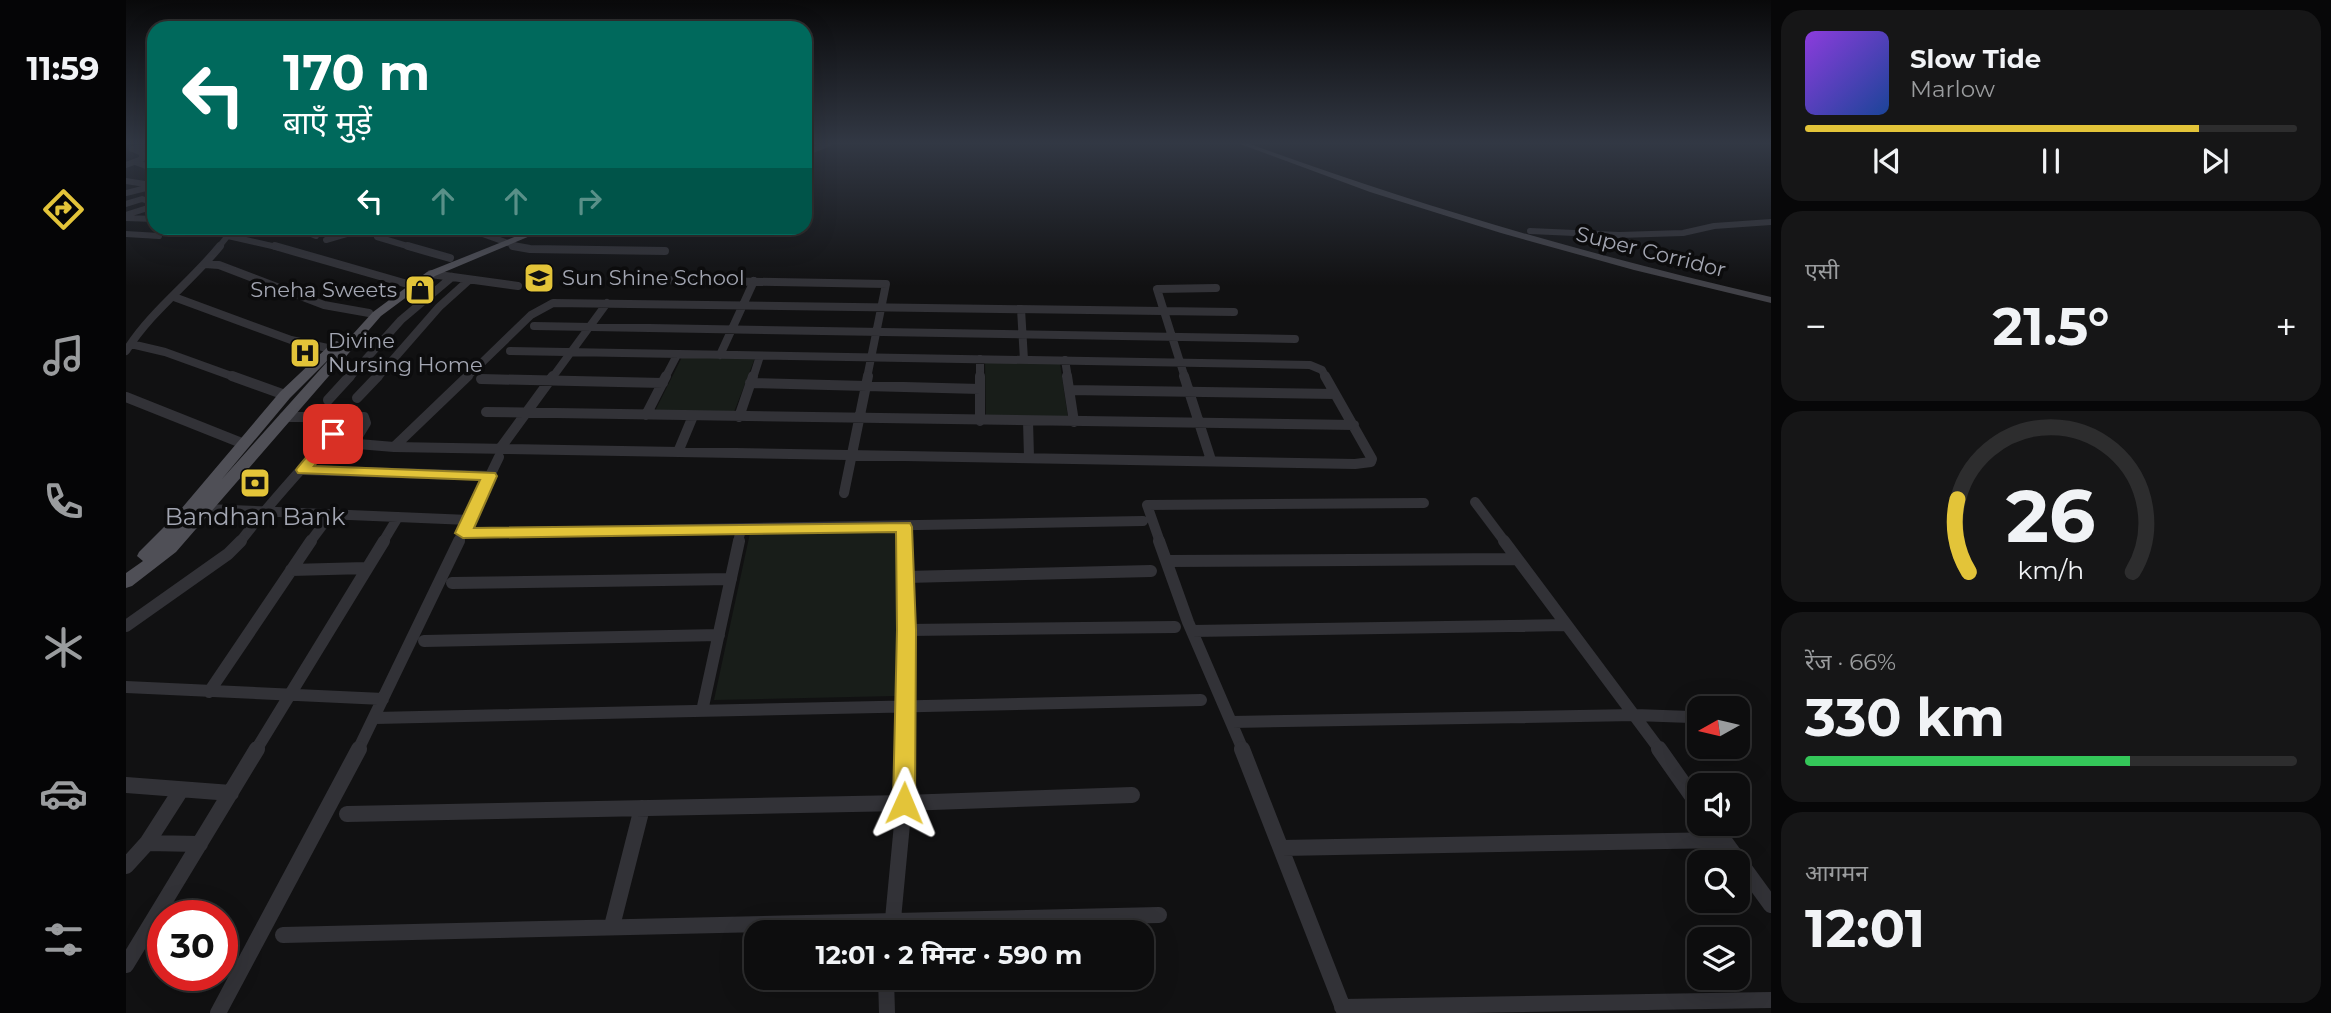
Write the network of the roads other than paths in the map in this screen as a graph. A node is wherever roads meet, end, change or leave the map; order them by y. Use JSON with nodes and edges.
{"nodes":[{"id":1,"x":1377,"y":191,"type":"edge"},
{"id":2,"x":1398,"y":191,"type":"edge"},
{"id":3,"x":147,"y":202,"type":"edge"},
{"id":4,"x":126,"y":204,"type":"edge"},
{"id":5,"x":147,"y":208,"type":"edge"},
{"id":6,"x":126,"y":216,"type":"edge"},
{"id":7,"x":147,"y":218,"type":"edge"},
{"id":8,"x":1771,"y":222,"type":"edge"},
{"id":9,"x":1530,"y":231,"type":"junction"},
{"id":10,"x":127,"y":235,"type":"edge"},
{"id":11,"x":342,"y":235,"type":"edge"},
{"id":12,"x":379,"y":235,"type":"edge"},
{"id":13,"x":486,"y":235,"type":"edge"},
{"id":14,"x":513,"y":235,"type":"edge"},
{"id":15,"x":519,"y":235,"type":"edge"},
{"id":16,"x":159,"y":236,"type":"dead end"},
{"id":17,"x":228,"y":236,"type":"joint"},
{"id":18,"x":326,"y":240,"type":"dead end"},
{"id":19,"x":501,"y":240,"type":"junction"},
{"id":20,"x":665,"y":251,"type":"dead end"},
{"id":21,"x":450,"y":258,"type":"junction"},
{"id":22,"x":205,"y":264,"type":"junction"},
{"id":23,"x":431,"y":274,"type":"junction"},
{"id":24,"x":452,"y":277,"type":"junction"},
{"id":25,"x":469,"y":280,"type":"junction"},
{"id":26,"x":653,"y":280,"type":"dead end"},
{"id":27,"x":754,"y":281,"type":"junction"},
{"id":28,"x":404,"y":283,"type":"junction"},
{"id":29,"x":518,"y":286,"type":"dead end"},
{"id":30,"x":1216,"y":288,"type":"dead end"},
{"id":31,"x":1771,"y":292,"type":"edge"},
{"id":32,"x":174,"y":297,"type":"junction"},
{"id":33,"x":1771,"y":300,"type":"edge"},
{"id":34,"x":607,"y":303,"type":"junction"},
{"id":35,"x":744,"y":305,"type":"junction"},
{"id":36,"x":881,"y":308,"type":"junction"},
{"id":37,"x":1021,"y":309,"type":"junction"},
{"id":38,"x":1164,"y":312,"type":"junction"},
{"id":39,"x":369,"y":313,"type":"junction"},
{"id":40,"x":1234,"y":313,"type":"dead end"},
{"id":41,"x":534,"y":326,"type":"dead end"},
{"id":42,"x":590,"y":327,"type":"junction"},
{"id":43,"x":732,"y":330,"type":"junction"},
{"id":44,"x":876,"y":333,"type":"junction"},
{"id":45,"x":1023,"y":335,"type":"junction"},
{"id":46,"x":1171,"y":336,"type":"junction"},
{"id":47,"x":1295,"y":339,"type":"dead end"},
{"id":48,"x":128,"y":348,"type":"edge"},
{"id":49,"x":332,"y":349,"type":"junction"},
{"id":50,"x":510,"y":351,"type":"dead end"},
{"id":51,"x":570,"y":354,"type":"junction"},
{"id":52,"x":677,"y":355,"type":"junction"},
{"id":53,"x":720,"y":355,"type":"junction"},
{"id":54,"x":760,"y":356,"type":"junction"},
{"id":55,"x":872,"y":357,"type":"junction"},
{"id":56,"x":980,"y":359,"type":"junction"},
{"id":57,"x":1024,"y":360,"type":"junction"},
{"id":58,"x":1065,"y":360,"type":"junction"},
{"id":59,"x":1180,"y":362,"type":"junction"},
{"id":60,"x":481,"y":379,"type":"dead end"},
{"id":61,"x":550,"y":381,"type":"junction"},
{"id":62,"x":663,"y":383,"type":"junction"},
{"id":63,"x":750,"y":383,"type":"junction"},
{"id":64,"x":866,"y":386,"type":"junction"},
{"id":65,"x":980,"y":389,"type":"junction"},
{"id":66,"x":1069,"y":390,"type":"junction"},
{"id":67,"x":1189,"y":392,"type":"junction"},
{"id":68,"x":1335,"y":394,"type":"junction"},
{"id":69,"x":285,"y":395,"type":"junction"},
{"id":70,"x":126,"y":397,"type":"edge"},
{"id":71,"x":357,"y":397,"type":"dead end"},
{"id":72,"x":328,"y":400,"type":"dead end"},
{"id":73,"x":486,"y":412,"type":"dead end"},
{"id":74,"x":526,"y":413,"type":"junction"},
{"id":75,"x":646,"y":415,"type":"junction"},
{"id":76,"x":348,"y":416,"type":"junction"},
{"id":77,"x":693,"y":416,"type":"junction"},
{"id":78,"x":284,"y":417,"type":"junction"},
{"id":79,"x":738,"y":417,"type":"junction"},
{"id":80,"x":860,"y":419,"type":"junction"},
{"id":81,"x":980,"y":421,"type":"junction"},
{"id":82,"x":1028,"y":421,"type":"junction"},
{"id":83,"x":1074,"y":422,"type":"junction"},
{"id":84,"x":1199,"y":424,"type":"junction"},
{"id":85,"x":1353,"y":425,"type":"junction"},
{"id":86,"x":244,"y":444,"type":"junction"},
{"id":87,"x":394,"y":447,"type":"junction"},
{"id":88,"x":678,"y":452,"type":"junction"},
{"id":89,"x":499,"y":453,"type":"junction"},
{"id":90,"x":853,"y":455,"type":"junction"},
{"id":91,"x":1029,"y":457,"type":"junction"},
{"id":92,"x":1210,"y":460,"type":"junction"},
{"id":93,"x":303,"y":470,"type":"junction"},
{"id":94,"x":490,"y":476,"type":"junction"},
{"id":95,"x":845,"y":493,"type":"dead end"},
{"id":96,"x":1475,"y":502,"type":"dead end"},
{"id":97,"x":1424,"y":503,"type":"dead end"},
{"id":98,"x":206,"y":509,"type":"junction"},
{"id":99,"x":263,"y":510,"type":"junction"},
{"id":100,"x":331,"y":514,"type":"junction"},
{"id":101,"x":398,"y":517,"type":"junction"},
{"id":102,"x":1143,"y":521,"type":"dead end"},
{"id":103,"x":466,"y":526,"type":"junction"},
{"id":104,"x":904,"y":527,"type":"junction"},
{"id":105,"x":741,"y":529,"type":"junction"},
{"id":106,"x":1515,"y":559,"type":"junction"},
{"id":107,"x":1168,"y":561,"type":"junction"},
{"id":108,"x":366,"y":568,"type":"junction"},
{"id":109,"x":126,"y":570,"type":"edge"},
{"id":110,"x":291,"y":570,"type":"junction"},
{"id":111,"x":1151,"y":571,"type":"dead end"},
{"id":112,"x":906,"y":576,"type":"junction"},
{"id":113,"x":731,"y":579,"type":"junction"},
{"id":114,"x":126,"y":582,"type":"edge"},
{"id":115,"x":452,"y":583,"type":"dead end"},
{"id":116,"x":1566,"y":625,"type":"junction"},
{"id":117,"x":126,"y":626,"type":"edge"},
{"id":118,"x":1175,"y":627,"type":"dead end"},
{"id":119,"x":907,"y":630,"type":"junction"},
{"id":120,"x":1192,"y":631,"type":"junction"},
{"id":121,"x":719,"y":635,"type":"junction"},
{"id":122,"x":424,"y":641,"type":"dead end"},
{"id":123,"x":126,"y":687,"type":"edge"},
{"id":124,"x":209,"y":692,"type":"junction"},
{"id":125,"x":290,"y":695,"type":"junction"},
{"id":126,"x":383,"y":699,"type":"junction"},
{"id":127,"x":1201,"y":700,"type":"dead end"},
{"id":128,"x":906,"y":706,"type":"junction"},
{"id":129,"x":702,"y":711,"type":"junction"},
{"id":130,"x":1635,"y":715,"type":"junction"},
{"id":131,"x":1687,"y":717,"type":"edge"},
{"id":132,"x":375,"y":718,"type":"junction"},
{"id":133,"x":1232,"y":722,"type":"junction"},
{"id":134,"x":126,"y":785,"type":"edge"},
{"id":135,"x":1687,"y":789,"type":"edge"},
{"id":136,"x":181,"y":790,"type":"junction"},
{"id":137,"x":231,"y":793,"type":"junction"},
{"id":138,"x":1132,"y":795,"type":"dead end"},
{"id":139,"x":904,"y":803,"type":"junction"},
{"id":140,"x":642,"y":808,"type":"junction"},
{"id":141,"x":347,"y":814,"type":"dead end"},
{"id":142,"x":1720,"y":836,"type":"edge"},
{"id":143,"x":1723,"y":840,"type":"junction"},
{"id":144,"x":147,"y":843,"type":"junction"},
{"id":145,"x":200,"y":844,"type":"junction"},
{"id":146,"x":1282,"y":848,"type":"junction"},
{"id":147,"x":126,"y":866,"type":"edge"},
{"id":148,"x":1771,"y":905,"type":"edge"},
{"id":149,"x":1159,"y":915,"type":"dead end"},
{"id":150,"x":889,"y":920,"type":"edge"},
{"id":151,"x":1036,"y":920,"type":"edge"},
{"id":152,"x":612,"y":926,"type":"junction"},
{"id":153,"x":744,"y":926,"type":"edge"},
{"id":154,"x":283,"y":935,"type":"dead end"},
{"id":155,"x":126,"y":965,"type":"edge"},
{"id":156,"x":886,"y":990,"type":"edge"},
{"id":157,"x":1771,"y":1000,"type":"edge"},
{"id":158,"x":1343,"y":1010,"type":"edge"},
{"id":159,"x":218,"y":1013,"type":"edge"},
{"id":160,"x":887,"y":1013,"type":"edge"}],
"edges":[{"from":1,"to":33,"type":"main road","name":"Super Corridor"},
{"from":2,"to":9,"type":"main road","name":"Super Corridor"},
{"from":3,"to":4,"type":"street"},
{"from":5,"to":6,"type":"street"},
{"from":6,"to":7,"type":"street"},
{"from":8,"to":9,"type":"street"},
{"from":9,"to":31,"type":"main road","name":"Super Corridor"},
{"from":10,"to":16,"type":"street"},
{"from":11,"to":18,"type":"street"},
{"from":12,"to":21,"type":"street"},
{"from":13,"to":19,"type":"street"},
{"from":14,"to":19,"type":"main road"},
{"from":15,"to":19,"type":"main road"},
{"from":17,"to":22,"type":"street"},
{"from":17,"to":28,"type":"street"},
{"from":19,"to":20,"type":"street"},
{"from":19,"to":21,"type":"main road"},
{"from":19,"to":23,"type":"main road"},
{"from":21,"to":28,"type":"main road"},
{"from":22,"to":32,"type":"street"},
{"from":22,"to":39,"type":"street"},
{"from":23,"to":24,"type":"street"},
{"from":23,"to":78,"type":"main road"},
{"from":24,"to":25,"type":"street"},
{"from":24,"to":72,"type":"street"},
{"from":25,"to":29,"type":"street"},
{"from":25,"to":71,"type":"street"},
{"from":26,"to":27,"type":"street"},
{"from":27,"to":35,"type":"street"},
{"from":27,"to":36,"type":"street"},
{"from":28,"to":39,"type":"main road"},
{"from":30,"to":38,"type":"street"},
{"from":32,"to":48,"type":"street"},
{"from":32,"to":49,"type":"street"},
{"from":34,"to":35,"type":"street"},
{"from":34,"to":42,"type":"street"},
{"from":34,"to":87,"type":"street"},
{"from":35,"to":36,"type":"street"},
{"from":35,"to":43,"type":"street"},
{"from":36,"to":37,"type":"street"},
{"from":36,"to":44,"type":"street"},
{"from":37,"to":38,"type":"street"},
{"from":37,"to":45,"type":"street"},
{"from":38,"to":40,"type":"street"},
{"from":38,"to":46,"type":"street"},
{"from":39,"to":49,"type":"main road"},
{"from":41,"to":42,"type":"street"},
{"from":42,"to":43,"type":"street"},
{"from":42,"to":51,"type":"street"},
{"from":43,"to":44,"type":"street"},
{"from":43,"to":53,"type":"street"},
{"from":44,"to":45,"type":"street"},
{"from":44,"to":55,"type":"street"},
{"from":45,"to":46,"type":"street"},
{"from":45,"to":57,"type":"street"},
{"from":46,"to":47,"type":"street"},
{"from":46,"to":59,"type":"street"},
{"from":48,"to":69,"type":"street"},
{"from":49,"to":69,"type":"main road"},
{"from":50,"to":51,"type":"street"},
{"from":51,"to":52,"type":"street"},
{"from":51,"to":61,"type":"street"},
{"from":52,"to":53,"type":"street"},
{"from":52,"to":62,"type":"street"},
{"from":53,"to":54,"type":"street"},
{"from":54,"to":55,"type":"street"},
{"from":54,"to":63,"type":"street"},
{"from":55,"to":56,"type":"street"},
{"from":55,"to":64,"type":"street"},
{"from":56,"to":57,"type":"street"},
{"from":56,"to":65,"type":"street"},
{"from":57,"to":58,"type":"street"},
{"from":58,"to":59,"type":"street"},
{"from":58,"to":66,"type":"street"},
{"from":59,"to":67,"type":"street"},
{"from":59,"to":68,"type":"street"},
{"from":60,"to":61,"type":"street"},
{"from":61,"to":62,"type":"street"},
{"from":61,"to":74,"type":"street"},
{"from":62,"to":75,"type":"street"},
{"from":63,"to":64,"type":"street"},
{"from":63,"to":79,"type":"street"},
{"from":64,"to":65,"type":"street"},
{"from":64,"to":80,"type":"street"},
{"from":65,"to":81,"type":"street"},
{"from":66,"to":67,"type":"street"},
{"from":66,"to":83,"type":"street"},
{"from":67,"to":68,"type":"street"},
{"from":67,"to":84,"type":"street"},
{"from":68,"to":85,"type":"street"},
{"from":69,"to":86,"type":"main road"},
{"from":70,"to":86,"type":"street"},
{"from":73,"to":74,"type":"street"},
{"from":74,"to":75,"type":"street"},
{"from":74,"to":89,"type":"street"},
{"from":75,"to":77,"type":"street"},
{"from":76,"to":78,"type":"street"},
{"from":76,"to":87,"type":"street"},
{"from":76,"to":93,"type":"street"},
{"from":77,"to":79,"type":"street"},
{"from":77,"to":88,"type":"street"},
{"from":78,"to":98,"type":"main road"},
{"from":79,"to":80,"type":"street"},
{"from":80,"to":81,"type":"street"},
{"from":80,"to":90,"type":"street"},
{"from":81,"to":82,"type":"street"},
{"from":82,"to":83,"type":"street"},
{"from":82,"to":91,"type":"street"},
{"from":83,"to":84,"type":"street"},
{"from":84,"to":85,"type":"street"},
{"from":84,"to":92,"type":"street"},
{"from":85,"to":92,"type":"street"},
{"from":86,"to":109,"type":"main road"},
{"from":87,"to":89,"type":"street"},
{"from":88,"to":89,"type":"street"},
{"from":88,"to":90,"type":"street"},
{"from":89,"to":94,"type":"street"},
{"from":90,"to":91,"type":"street"},
{"from":90,"to":95,"type":"street"},
{"from":91,"to":92,"type":"street"},
{"from":93,"to":94,"type":"street"},
{"from":93,"to":99,"type":"street"},
{"from":94,"to":103,"type":"street"},
{"from":96,"to":106,"type":"street"},
{"from":97,"to":107,"type":"street"},
{"from":98,"to":99,"type":"street"},
{"from":98,"to":114,"type":"main road"},
{"from":99,"to":100,"type":"street"},
{"from":99,"to":117,"type":"street"},
{"from":100,"to":101,"type":"street"},
{"from":100,"to":110,"type":"street"},
{"from":101,"to":103,"type":"street"},
{"from":101,"to":108,"type":"street"},
{"from":102,"to":104,"type":"street"},
{"from":103,"to":105,"type":"street"},
{"from":103,"to":126,"type":"street"},
{"from":104,"to":105,"type":"street"},
{"from":104,"to":112,"type":"street"},
{"from":105,"to":113,"type":"street"},
{"from":106,"to":107,"type":"street"},
{"from":106,"to":116,"type":"street"},
{"from":107,"to":120,"type":"street"},
{"from":108,"to":110,"type":"street"},
{"from":108,"to":125,"type":"street"},
{"from":110,"to":124,"type":"street"},
{"from":111,"to":112,"type":"street"},
{"from":112,"to":119,"type":"street"},
{"from":113,"to":115,"type":"street"},
{"from":113,"to":121,"type":"street"},
{"from":116,"to":120,"type":"street"},
{"from":116,"to":130,"type":"street"},
{"from":118,"to":119,"type":"street"},
{"from":119,"to":128,"type":"street"},
{"from":120,"to":133,"type":"street"},
{"from":121,"to":122,"type":"street"},
{"from":121,"to":129,"type":"street"},
{"from":123,"to":124,"type":"street"},
{"from":124,"to":125,"type":"street"},
{"from":125,"to":126,"type":"street"},
{"from":125,"to":137,"type":"street"},
{"from":126,"to":132,"type":"street"},
{"from":127,"to":128,"type":"street"},
{"from":128,"to":129,"type":"street"},
{"from":128,"to":139,"type":"street"},
{"from":129,"to":132,"type":"street"},
{"from":130,"to":131,"type":"street"},
{"from":130,"to":133,"type":"street"},
{"from":130,"to":135,"type":"street"},
{"from":132,"to":159,"type":"street"},
{"from":133,"to":146,"type":"street"},
{"from":134,"to":136,"type":"street"},
{"from":136,"to":137,"type":"street"},
{"from":136,"to":144,"type":"street"},
{"from":137,"to":145,"type":"street"},
{"from":138,"to":139,"type":"street"},
{"from":139,"to":140,"type":"street"},
{"from":139,"to":150,"type":"street"},
{"from":140,"to":141,"type":"street"},
{"from":140,"to":152,"type":"street"},
{"from":142,"to":143,"type":"street"},
{"from":143,"to":146,"type":"street"},
{"from":143,"to":148,"type":"street"},
{"from":144,"to":145,"type":"street"},
{"from":144,"to":147,"type":"street"},
{"from":145,"to":155,"type":"street"},
{"from":146,"to":158,"type":"street"},
{"from":149,"to":151,"type":"street"},
{"from":152,"to":153,"type":"street"},
{"from":152,"to":154,"type":"street"},
{"from":156,"to":160,"type":"street"},
{"from":157,"to":158,"type":"street"}]}
